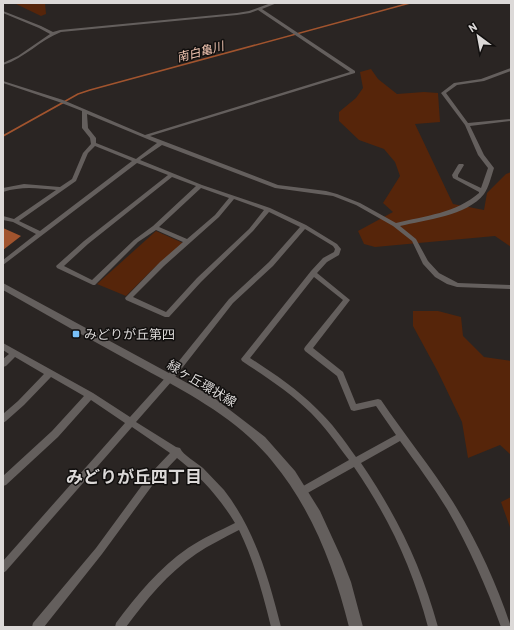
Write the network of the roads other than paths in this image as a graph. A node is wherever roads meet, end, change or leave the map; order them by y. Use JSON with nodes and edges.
{"nodes":[{"id":1,"x":275,"y":3,"type":"edge"},
{"id":2,"x":259,"y":9,"type":"junction"},
{"id":3,"x":3,"y":12,"type":"edge"},
{"id":4,"x":51,"y":34,"type":"junction"},
{"id":5,"x":3,"y":64,"type":"edge"},
{"id":6,"x":511,"y":69,"type":"edge"},
{"id":7,"x":3,"y":82,"type":"edge"},
{"id":8,"x":84,"y":110,"type":"junction"},
{"id":9,"x":511,"y":120,"type":"edge"},
{"id":10,"x":467,"y":125,"type":"junction"},
{"id":11,"x":146,"y":136,"type":"junction"},
{"id":12,"x":162,"y":143,"type":"junction"},
{"id":13,"x":94,"y":144,"type":"junction"},
{"id":14,"x":137,"y":160,"type":"junction"},
{"id":15,"x":461,"y":165,"type":"dead end"},
{"id":16,"x":171,"y":174,"type":"junction"},
{"id":17,"x":200,"y":186,"type":"junction"},
{"id":18,"x":62,"y":189,"type":"junction"},
{"id":19,"x":3,"y":190,"type":"edge"},
{"id":20,"x":482,"y":191,"type":"junction"},
{"id":21,"x":233,"y":197,"type":"junction"},
{"id":22,"x":268,"y":209,"type":"junction"},
{"id":23,"x":3,"y":218,"type":"edge"},
{"id":24,"x":15,"y":221,"type":"junction"},
{"id":25,"x":395,"y":225,"type":"junction"},
{"id":26,"x":304,"y":226,"type":"junction"},
{"id":27,"x":155,"y":227,"type":"junction"},
{"id":28,"x":41,"y":234,"type":"junction"},
{"id":29,"x":188,"y":242,"type":"junction"},
{"id":30,"x":3,"y":264,"type":"edge"},
{"id":31,"x":313,"y":273,"type":"junction"},
{"id":32,"x":3,"y":286,"type":"edge"},
{"id":33,"x":511,"y":287,"type":"edge"},
{"id":34,"x":3,"y":346,"type":"edge"},
{"id":35,"x":14,"y":354,"type":"junction"},
{"id":36,"x":3,"y":364,"type":"edge"},
{"id":37,"x":48,"y":374,"type":"junction"},
{"id":38,"x":169,"y":379,"type":"junction"},
{"id":39,"x":90,"y":395,"type":"junction"},
{"id":40,"x":3,"y":419,"type":"edge"},
{"id":41,"x":132,"y":422,"type":"junction"},
{"id":42,"x":401,"y":436,"type":"junction"},
{"id":43,"x":177,"y":451,"type":"junction"},
{"id":44,"x":355,"y":461,"type":"junction"},
{"id":45,"x":3,"y":482,"type":"edge"},
{"id":46,"x":301,"y":492,"type":"junction"},
{"id":47,"x":241,"y":524,"type":"junction"},
{"id":48,"x":3,"y":568,"type":"edge"},
{"id":49,"x":38,"y":627,"type":"edge"},
{"id":50,"x":120,"y":627,"type":"edge"},
{"id":51,"x":276,"y":627,"type":"edge"},
{"id":52,"x":356,"y":627,"type":"edge"},
{"id":53,"x":433,"y":627,"type":"edge"},
{"id":54,"x":506,"y":627,"type":"edge"}],
"edges":[{"from":1,"to":2,"type":"street"},
{"from":2,"to":4,"type":"street"},
{"from":2,"to":11,"type":"street"},
{"from":3,"to":4,"type":"street"},
{"from":4,"to":5,"type":"street"},
{"from":6,"to":10,"type":"street"},
{"from":7,"to":8,"type":"street"},
{"from":8,"to":11,"type":"street"},
{"from":8,"to":13,"type":"street"},
{"from":9,"to":10,"type":"street"},
{"from":10,"to":20,"type":"street"},
{"from":11,"to":12,"type":"street"},
{"from":12,"to":14,"type":"street"},
{"from":12,"to":25,"type":"street"},
{"from":13,"to":14,"type":"street"},
{"from":13,"to":18,"type":"street"},
{"from":14,"to":16,"type":"street"},
{"from":14,"to":28,"type":"street"},
{"from":15,"to":20,"type":"street"},
{"from":16,"to":17,"type":"street"},
{"from":16,"to":27,"type":"street"},
{"from":17,"to":21,"type":"street"},
{"from":17,"to":27,"type":"street"},
{"from":18,"to":19,"type":"street"},
{"from":18,"to":24,"type":"street"},
{"from":20,"to":25,"type":"street"},
{"from":21,"to":22,"type":"street"},
{"from":21,"to":29,"type":"street"},
{"from":22,"to":26,"type":"street"},
{"from":22,"to":29,"type":"street"},
{"from":23,"to":24,"type":"street"},
{"from":24,"to":28,"type":"street"},
{"from":25,"to":33,"type":"street"},
{"from":26,"to":31,"type":"street"},
{"from":26,"to":38,"type":"street"},
{"from":27,"to":29,"type":"street"},
{"from":28,"to":30,"type":"street"},
{"from":31,"to":42,"type":"street"},
{"from":31,"to":44,"type":"street"},
{"from":32,"to":38,"type":"street","name":"緑ヶ丘環状線"},
{"from":34,"to":35,"type":"street"},
{"from":35,"to":36,"type":"street"},
{"from":35,"to":37,"type":"street"},
{"from":37,"to":39,"type":"street"},
{"from":37,"to":40,"type":"street"},
{"from":38,"to":41,"type":"street"},
{"from":38,"to":46,"type":"street","name":"緑ヶ丘環状線"},
{"from":39,"to":41,"type":"street"},
{"from":39,"to":45,"type":"street"},
{"from":41,"to":43,"type":"street"},
{"from":41,"to":48,"type":"street"},
{"from":42,"to":44,"type":"street"},
{"from":42,"to":54,"type":"street"},
{"from":43,"to":47,"type":"street"},
{"from":43,"to":49,"type":"street"},
{"from":44,"to":46,"type":"street"},
{"from":44,"to":53,"type":"street"},
{"from":46,"to":52,"type":"street","name":"緑ヶ丘環状線"},
{"from":47,"to":50,"type":"street"},
{"from":47,"to":51,"type":"street"}]}
